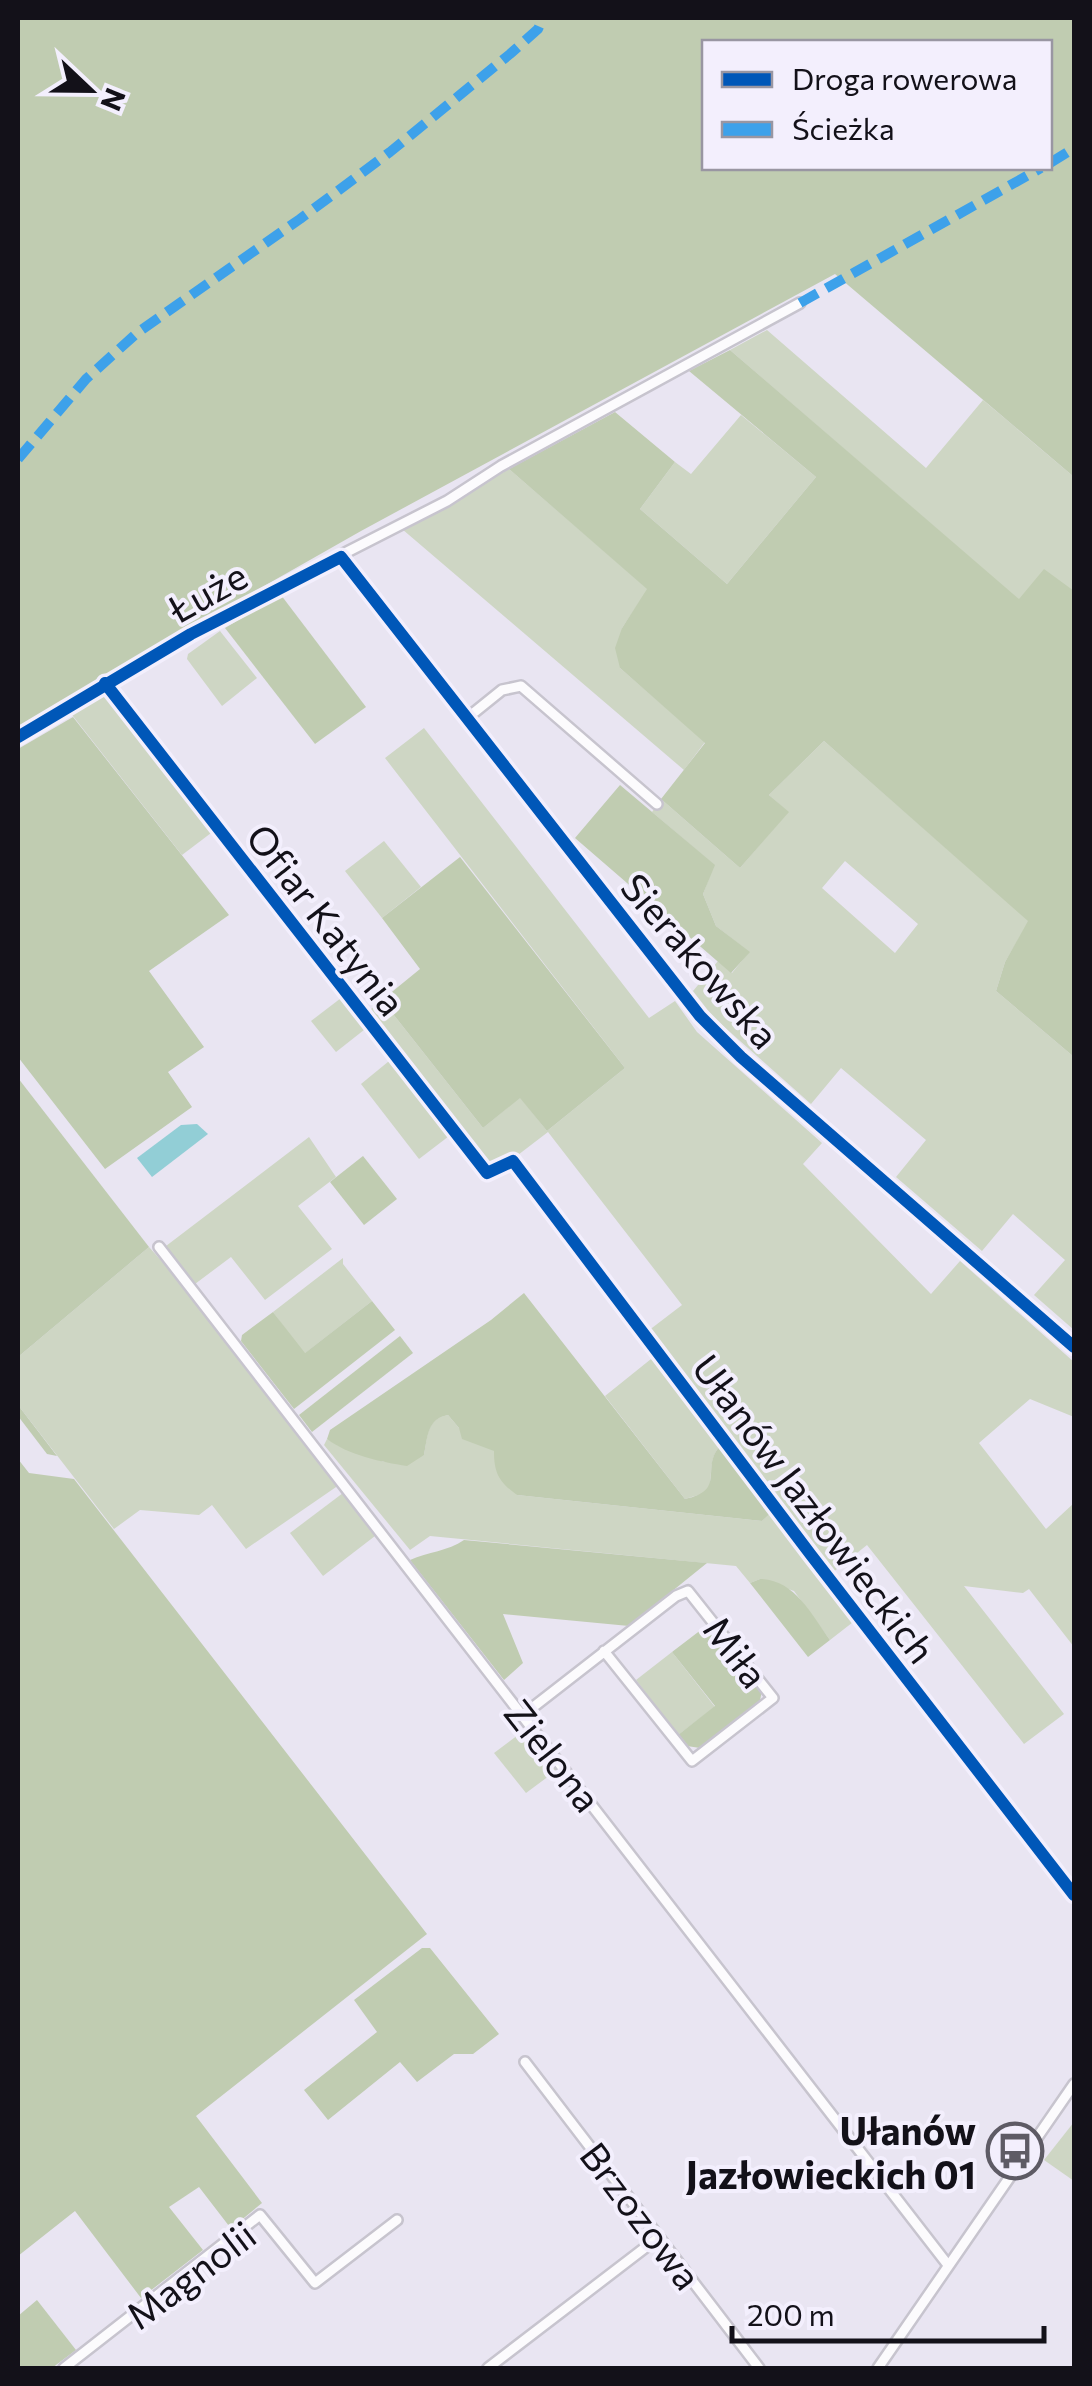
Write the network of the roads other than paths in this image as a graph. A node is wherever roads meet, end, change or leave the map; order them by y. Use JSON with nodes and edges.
{"nodes":[{"id":1,"x":800,"y":303,"type":"dead end"},
{"id":2,"x":340,"y":557,"type":"junction"},
{"id":3,"x":105,"y":682,"type":"joint"},
{"id":4,"x":466,"y":719,"type":"junction"},
{"id":5,"x":657,"y":804,"type":"dead end"},
{"id":6,"x":508,"y":1160,"type":"joint"},
{"id":7,"x":159,"y":1247,"type":"dead end"},
{"id":8,"x":1074,"y":1347,"type":"edge"},
{"id":9,"x":604,"y":1651,"type":"junction"},
{"id":10,"x":523,"y":1714,"type":"junction"},
{"id":11,"x":1074,"y":1895,"type":"edge"},
{"id":12,"x":526,"y":2062,"type":"dead end"},
{"id":13,"x":1074,"y":2084,"type":"edge"},
{"id":14,"x":396,"y":2220,"type":"dead end"},
{"id":15,"x":659,"y":2237,"type":"junction"},
{"id":16,"x":948,"y":2265,"type":"junction"},
{"id":17,"x":64,"y":2368,"type":"edge"},
{"id":18,"x":488,"y":2368,"type":"edge"},
{"id":19,"x":759,"y":2368,"type":"edge"},
{"id":20,"x":879,"y":2368,"type":"edge"}],
"edges":[{"from":1,"to":2,"type":"street","name":"Łuże"},
{"from":2,"to":3,"type":"street","name":"Łuże"},
{"from":2,"to":4,"type":"street","name":"Sierakowska"},
{"from":3,"to":6,"type":"street","name":"Ofiar Katynia"},
{"from":4,"to":5,"type":"street"},
{"from":4,"to":8,"type":"street","name":"Sierakowska"},
{"from":6,"to":11,"type":"street","name":"Ułanów Jazłowieckich"},
{"from":7,"to":10,"type":"street","name":"Zielona"},
{"from":9,"to":9,"type":"street","name":"Miła"},
{"from":9,"to":10,"type":"street","name":"Miła"},
{"from":10,"to":16,"type":"street","name":"Zielona"},
{"from":12,"to":15,"type":"street","name":"Brzozowa"},
{"from":13,"to":16,"type":"street"},
{"from":14,"to":17,"type":"street","name":"Magnolii"},
{"from":15,"to":18,"type":"street"},
{"from":15,"to":19,"type":"street","name":"Brzozowa"},
{"from":16,"to":20,"type":"street"}]}
